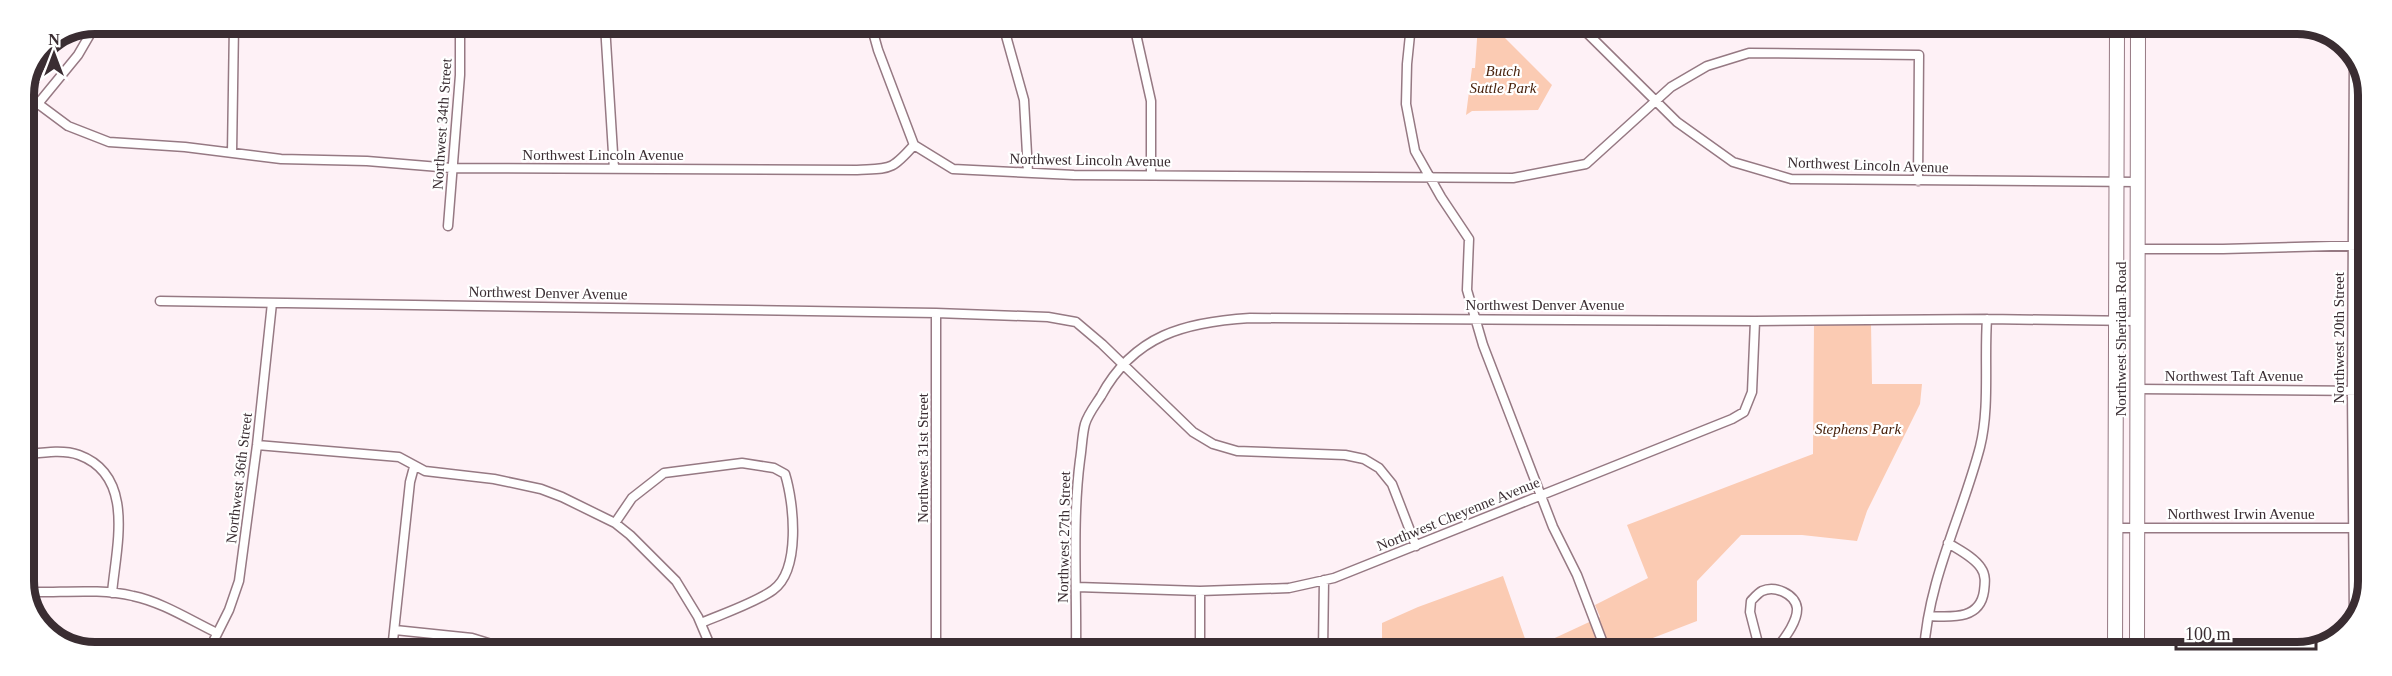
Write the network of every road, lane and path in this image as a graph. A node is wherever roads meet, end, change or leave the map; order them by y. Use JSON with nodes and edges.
{"nodes":[{"id":1,"x":234,"y":34,"type":"edge"},
{"id":2,"x":461,"y":34,"type":"edge"},
{"id":3,"x":606,"y":34,"type":"edge"},
{"id":4,"x":874,"y":34,"type":"edge"},
{"id":5,"x":1006,"y":34,"type":"edge"},
{"id":6,"x":1136,"y":34,"type":"edge"},
{"id":7,"x":1410,"y":34,"type":"edge"},
{"id":8,"x":1588,"y":34,"type":"edge"},
{"id":9,"x":2116,"y":34,"type":"edge"},
{"id":10,"x":2138,"y":34,"type":"edge"},
{"id":11,"x":90,"y":35,"type":"edge"},
{"id":12,"x":2354,"y":77,"type":"edge"},
{"id":13,"x":2354,"y":92,"type":"junction"},
{"id":14,"x":2357,"y":92,"type":"edge"},
{"id":15,"x":1656,"y":100,"type":"junction"},
{"id":16,"x":34,"y":102,"type":"edge"},
{"id":17,"x":38,"y":105,"type":"junction"},
{"id":18,"x":914,"y":144,"type":"junction"},
{"id":19,"x":232,"y":153,"type":"junction"},
{"id":20,"x":451,"y":168,"type":"junction"},
{"id":21,"x":614,"y":169,"type":"junction"},
{"id":22,"x":1028,"y":172,"type":"junction"},
{"id":23,"x":1151,"y":175,"type":"junction"},
{"id":24,"x":1430,"y":177,"type":"junction"},
{"id":25,"x":1918,"y":181,"type":"junction"},
{"id":26,"x":2116,"y":181,"type":"junction"},
{"id":27,"x":2138,"y":182,"type":"junction"},
{"id":28,"x":448,"y":226,"type":"dead end"},
{"id":29,"x":2352,"y":245,"type":"junction"},
{"id":30,"x":2357,"y":245,"type":"edge"},
{"id":31,"x":2138,"y":249,"type":"junction"},
{"id":32,"x":160,"y":301,"type":"dead end"},
{"id":33,"x":272,"y":303,"type":"junction"},
{"id":34,"x":936,"y":313,"type":"junction"},
{"id":35,"x":1475,"y":318,"type":"junction"},
{"id":36,"x":1987,"y":319,"type":"junction"},
{"id":37,"x":1755,"y":321,"type":"junction"},
{"id":38,"x":2116,"y":321,"type":"junction"},
{"id":39,"x":2138,"y":321,"type":"junction"},
{"id":40,"x":1123,"y":364,"type":"junction"},
{"id":41,"x":2137,"y":389,"type":"junction"},
{"id":42,"x":2352,"y":391,"type":"junction"},
{"id":43,"x":2358,"y":391,"type":"edge"},
{"id":44,"x":257,"y":445,"type":"junction"},
{"id":45,"x":35,"y":454,"type":"edge"},
{"id":46,"x":414,"y":467,"type":"junction"},
{"id":47,"x":1541,"y":495,"type":"junction"},
{"id":48,"x":615,"y":523,"type":"junction"},
{"id":49,"x":2115,"y":528,"type":"junction"},
{"id":50,"x":2137,"y":528,"type":"junction"},
{"id":51,"x":2353,"y":528,"type":"junction"},
{"id":52,"x":2358,"y":528,"type":"edge"},
{"id":53,"x":1948,"y":543,"type":"junction"},
{"id":54,"x":1416,"y":546,"type":"junction"},
{"id":55,"x":1324,"y":580,"type":"junction"},
{"id":56,"x":1077,"y":587,"type":"junction"},
{"id":57,"x":1200,"y":591,"type":"junction"},
{"id":58,"x":36,"y":592,"type":"edge"},
{"id":59,"x":112,"y":593,"type":"junction"},
{"id":60,"x":2354,"y":601,"type":"edge"},
{"id":61,"x":1929,"y":616,"type":"junction"},
{"id":62,"x":701,"y":623,"type":"junction"},
{"id":63,"x":395,"y":630,"type":"junction"},
{"id":64,"x":218,"y":633,"type":"junction"},
{"id":65,"x":213,"y":642,"type":"edge"},
{"id":66,"x":393,"y":642,"type":"edge"},
{"id":67,"x":485,"y":642,"type":"edge"},
{"id":68,"x":709,"y":642,"type":"edge"},
{"id":69,"x":936,"y":642,"type":"edge"},
{"id":70,"x":1076,"y":642,"type":"edge"},
{"id":71,"x":1200,"y":642,"type":"edge"},
{"id":72,"x":1323,"y":642,"type":"edge"},
{"id":73,"x":1603,"y":642,"type":"edge"},
{"id":74,"x":1758,"y":642,"type":"edge"},
{"id":75,"x":1781,"y":642,"type":"edge"},
{"id":76,"x":1925,"y":642,"type":"edge"},
{"id":77,"x":2115,"y":642,"type":"edge"},
{"id":78,"x":2137,"y":642,"type":"edge"}],
"edges":[{"from":1,"to":19,"type":"street"},
{"from":2,"to":20,"type":"street","name":"Northwest 34th Street"},
{"from":3,"to":21,"type":"street"},
{"from":4,"to":18,"type":"street"},
{"from":5,"to":22,"type":"street"},
{"from":6,"to":23,"type":"street"},
{"from":7,"to":24,"type":"street"},
{"from":8,"to":15,"type":"street"},
{"from":9,"to":26,"type":"main road","name":"Northwest Sheridan Road"},
{"from":10,"to":27,"type":"main road","name":"Northwest Sheridan Road"},
{"from":11,"to":17,"type":"street"},
{"from":12,"to":13,"type":"street","name":"Northwest 20th Street"},
{"from":13,"to":14,"type":"street"},
{"from":13,"to":29,"type":"street","name":"Northwest 20th Street"},
{"from":15,"to":24,"type":"street","name":"Northwest Lincoln Avenue"},
{"from":15,"to":25,"type":"street","name":"Northwest Lincoln Avenue"},
{"from":15,"to":25,"type":"street"},
{"from":16,"to":17,"type":"street","name":"Northwest Lincoln Avenue"},
{"from":17,"to":19,"type":"street","name":"Northwest Lincoln Avenue"},
{"from":18,"to":21,"type":"street","name":"Northwest Lincoln Avenue"},
{"from":18,"to":22,"type":"street","name":"Northwest Lincoln Avenue"},
{"from":19,"to":20,"type":"street","name":"Northwest Lincoln Avenue"},
{"from":20,"to":21,"type":"street","name":"Northwest Lincoln Avenue"},
{"from":20,"to":28,"type":"street","name":"Northwest 34th Street"},
{"from":22,"to":23,"type":"street","name":"Northwest Lincoln Avenue"},
{"from":23,"to":24,"type":"street","name":"Northwest Lincoln Avenue"},
{"from":24,"to":35,"type":"street"},
{"from":25,"to":26,"type":"street","name":"Northwest Lincoln Avenue"},
{"from":26,"to":27,"type":"street","name":"Northwest Lincoln Avenue"},
{"from":26,"to":38,"type":"main road","name":"Northwest Sheridan Road"},
{"from":27,"to":31,"type":"main road","name":"Northwest Sheridan Road"},
{"from":29,"to":30,"type":"street"},
{"from":29,"to":31,"type":"street"},
{"from":29,"to":42,"type":"street","name":"Northwest 20th Street"},
{"from":31,"to":39,"type":"main road","name":"Northwest Sheridan Road"},
{"from":32,"to":33,"type":"street","name":"Northwest Denver Avenue"},
{"from":33,"to":34,"type":"street","name":"Northwest Denver Avenue"},
{"from":33,"to":44,"type":"street","name":"Northwest 36th Street"},
{"from":34,"to":40,"type":"street"},
{"from":34,"to":69,"type":"street","name":"Northwest 31st Street"},
{"from":35,"to":37,"type":"street","name":"Northwest Denver Avenue"},
{"from":35,"to":40,"type":"street","name":"Northwest Denver Avenue"},
{"from":35,"to":47,"type":"street"},
{"from":36,"to":37,"type":"street","name":"Northwest Denver Avenue"},
{"from":36,"to":38,"type":"street","name":"Northwest Denver Avenue"},
{"from":36,"to":53,"type":"street"},
{"from":37,"to":47,"type":"street","name":"Northwest Cheyenne Avenue"},
{"from":38,"to":39,"type":"street","name":"Northwest Denver Avenue"},
{"from":38,"to":49,"type":"main road","name":"Northwest Sheridan Road"},
{"from":39,"to":41,"type":"main road","name":"Northwest Sheridan Road"},
{"from":40,"to":54,"type":"street"},
{"from":40,"to":56,"type":"street","name":"Northwest 27th Street"},
{"from":41,"to":42,"type":"street","name":"Northwest Taft Avenue"},
{"from":41,"to":50,"type":"main road","name":"Northwest Sheridan Road"},
{"from":42,"to":43,"type":"street","name":"Northwest Taft Avenue"},
{"from":42,"to":51,"type":"street","name":"Northwest 20th Street"},
{"from":44,"to":46,"type":"street"},
{"from":44,"to":64,"type":"street","name":"Northwest 36th Street"},
{"from":45,"to":59,"type":"street"},
{"from":46,"to":48,"type":"street"},
{"from":46,"to":63,"type":"street"},
{"from":47,"to":54,"type":"street","name":"Northwest Cheyenne Avenue"},
{"from":47,"to":73,"type":"street"},
{"from":48,"to":62,"type":"street"},
{"from":48,"to":62,"type":"street"},
{"from":49,"to":50,"type":"street","name":"Northwest Irwin Avenue"},
{"from":49,"to":77,"type":"main road","name":"Northwest Sheridan Road"},
{"from":50,"to":51,"type":"street","name":"Northwest Irwin Avenue"},
{"from":50,"to":78,"type":"main road","name":"Northwest Sheridan Road"},
{"from":51,"to":52,"type":"street","name":"Northwest Irwin Avenue"},
{"from":51,"to":60,"type":"street","name":"Northwest 20th Street"},
{"from":53,"to":61,"type":"street"},
{"from":53,"to":61,"type":"street"},
{"from":54,"to":55,"type":"street","name":"Northwest Cheyenne Avenue"},
{"from":55,"to":57,"type":"street","name":"Northwest Cheyenne Avenue"},
{"from":55,"to":72,"type":"street"},
{"from":56,"to":57,"type":"street","name":"Northwest Cheyenne Avenue"},
{"from":56,"to":70,"type":"street","name":"Northwest 27th Street"},
{"from":57,"to":71,"type":"street"},
{"from":58,"to":59,"type":"street"},
{"from":59,"to":64,"type":"street"},
{"from":61,"to":76,"type":"street"},
{"from":62,"to":68,"type":"street"},
{"from":63,"to":66,"type":"street"},
{"from":63,"to":67,"type":"street"},
{"from":64,"to":65,"type":"street","name":"Northwest 36th Street"},
{"from":74,"to":75,"type":"street"}]}
